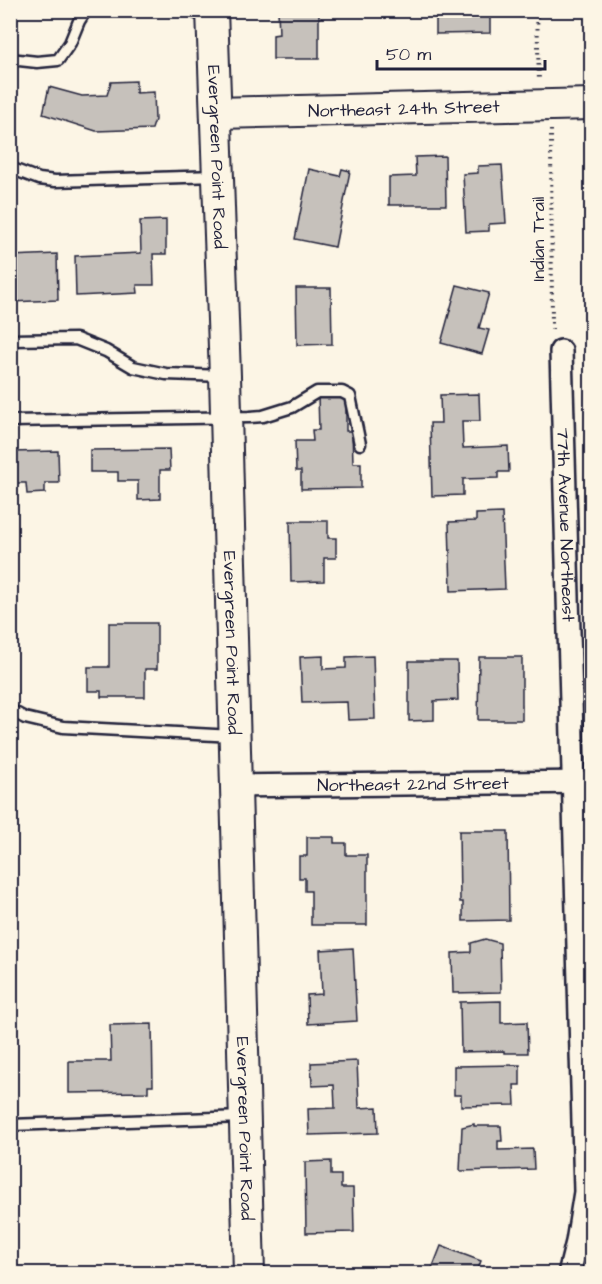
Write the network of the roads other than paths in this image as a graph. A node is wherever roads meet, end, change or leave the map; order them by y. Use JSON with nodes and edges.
{"nodes":[{"id":1,"x":86,"y":10,"type":"edge"},
{"id":2,"x":205,"y":14,"type":"edge"},
{"id":3,"x":10,"y":59,"type":"edge"},
{"id":4,"x":591,"y":104,"type":"edge"},
{"id":5,"x":216,"y":113,"type":"junction"},
{"id":6,"x":10,"y":168,"type":"edge"},
{"id":7,"x":218,"y":176,"type":"junction"},
{"id":8,"x":10,"y":339,"type":"edge"},
{"id":9,"x":561,"y":351,"type":"road end"},
{"id":10,"x":225,"y":376,"type":"junction"},
{"id":11,"x":226,"y":418,"type":"junction"},
{"id":12,"x":10,"y":421,"type":"edge"},
{"id":13,"x":360,"y":444,"type":"dead end"},
{"id":14,"x":10,"y":710,"type":"edge"},
{"id":15,"x":234,"y":736,"type":"junction"},
{"id":16,"x":582,"y":782,"type":"edge"},
{"id":17,"x":236,"y":786,"type":"junction"},
{"id":18,"x":244,"y":1117,"type":"junction"},
{"id":19,"x":10,"y":1125,"type":"edge"},
{"id":20,"x":249,"y":1274,"type":"edge"},
{"id":21,"x":569,"y":1274,"type":"edge"}],
"edges":[{"from":1,"to":3,"type":"lane"},
{"from":2,"to":5,"type":"street","name":"Evergreen Point Road"},
{"from":4,"to":5,"type":"street","name":"Northeast 24th Street"},
{"from":5,"to":7,"type":"street","name":"Evergreen Point Road"},
{"from":6,"to":7,"type":"lane"},
{"from":7,"to":10,"type":"street","name":"Evergreen Point Road"},
{"from":8,"to":10,"type":"lane"},
{"from":9,"to":16,"type":"street","name":"77th Avenue Northeast"},
{"from":10,"to":11,"type":"street","name":"Evergreen Point Road"},
{"from":11,"to":12,"type":"lane"},
{"from":11,"to":13,"type":"lane"},
{"from":11,"to":15,"type":"street","name":"Evergreen Point Road"},
{"from":14,"to":15,"type":"lane"},
{"from":15,"to":17,"type":"street","name":"Evergreen Point Road"},
{"from":16,"to":17,"type":"street","name":"Northeast 22nd Street"},
{"from":16,"to":21,"type":"street","name":"77th Avenue Northeast"},
{"from":17,"to":18,"type":"street","name":"Evergreen Point Road"},
{"from":18,"to":19,"type":"lane"},
{"from":18,"to":20,"type":"street","name":"Evergreen Point Road"}]}
